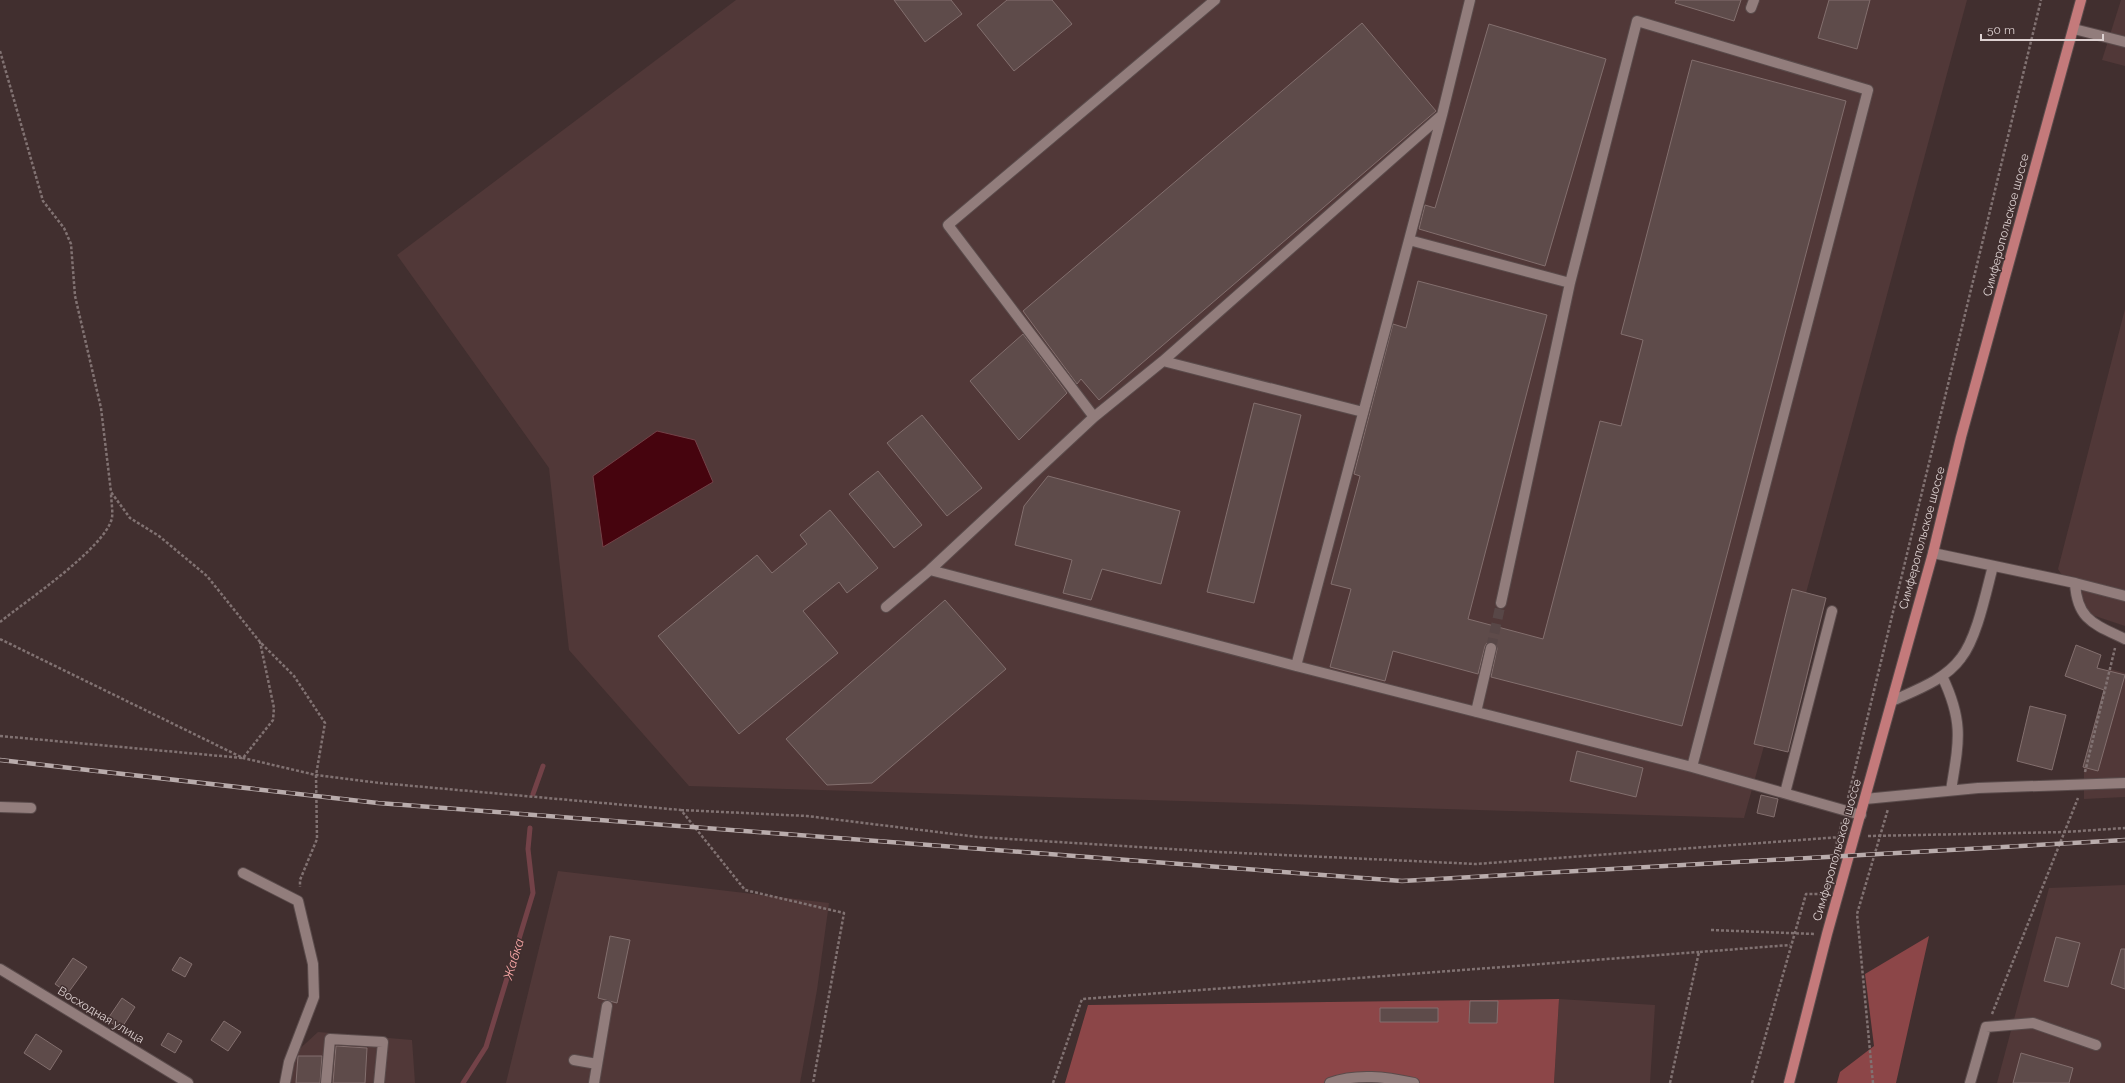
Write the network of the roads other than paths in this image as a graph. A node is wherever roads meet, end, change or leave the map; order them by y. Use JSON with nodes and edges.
{"nodes":[{"id":1,"x":1215,"y":0,"type":"edge"},
{"id":2,"x":1470,"y":0,"type":"edge"},
{"id":3,"x":2081,"y":0,"type":"edge"},
{"id":4,"x":2074,"y":28,"type":"junction"},
{"id":5,"x":2125,"y":42,"type":"edge"},
{"id":6,"x":1442,"y":115,"type":"junction"},
{"id":7,"x":1409,"y":240,"type":"junction"},
{"id":8,"x":1570,"y":284,"type":"junction"},
{"id":9,"x":1163,"y":361,"type":"junction"},
{"id":10,"x":1363,"y":412,"type":"junction"},
{"id":11,"x":1094,"y":417,"type":"junction"},
{"id":12,"x":1933,"y":553,"type":"junction"},
{"id":13,"x":1993,"y":566,"type":"junction"},
{"id":14,"x":930,"y":570,"type":"junction"},
{"id":15,"x":2075,"y":583,"type":"junction"},
{"id":16,"x":2125,"y":596,"type":"edge"},
{"id":17,"x":1501,"y":603,"type":"tunnel mouth"},
{"id":18,"x":886,"y":607,"type":"dead end"},
{"id":19,"x":1832,"y":611,"type":"dead end"},
{"id":20,"x":2121,"y":637,"type":"edge"},
{"id":21,"x":1491,"y":648,"type":"tunnel mouth"},
{"id":22,"x":1296,"y":666,"type":"junction"},
{"id":23,"x":1942,"y":676,"type":"junction"},
{"id":24,"x":1892,"y":701,"type":"junction"},
{"id":25,"x":1476,"y":712,"type":"junction"},
{"id":26,"x":1692,"y":767,"type":"junction"},
{"id":27,"x":2125,"y":783,"type":"edge"},
{"id":28,"x":1951,"y":790,"type":"junction"},
{"id":29,"x":1785,"y":793,"type":"junction"},
{"id":30,"x":1865,"y":798,"type":"junction"},
{"id":31,"x":0,"y":807,"type":"edge"},
{"id":32,"x":31,"y":808,"type":"dead end"},
{"id":33,"x":1861,"y":815,"type":"junction"},
{"id":34,"x":243,"y":872,"type":"dead end"},
{"id":35,"x":0,"y":969,"type":"edge"},
{"id":36,"x":607,"y":1006,"type":"dead end"},
{"id":37,"x":2096,"y":1045,"type":"dead end"},
{"id":38,"x":574,"y":1060,"type":"dead end"},
{"id":39,"x":597,"y":1064,"type":"junction"},
{"id":40,"x":188,"y":1083,"type":"edge"},
{"id":41,"x":285,"y":1083,"type":"edge"},
{"id":42,"x":326,"y":1083,"type":"edge"},
{"id":43,"x":380,"y":1083,"type":"edge"},
{"id":44,"x":594,"y":1083,"type":"edge"},
{"id":45,"x":1330,"y":1083,"type":"edge"},
{"id":46,"x":1414,"y":1083,"type":"edge"},
{"id":47,"x":1789,"y":1083,"type":"edge"},
{"id":48,"x":1970,"y":1083,"type":"edge"}],
"edges":[{"from":1,"to":11,"type":"street"},
{"from":2,"to":6,"type":"street"},
{"from":3,"to":4,"type":"main road","name":"Симферопольское шоссе"},
{"from":4,"to":5,"type":"street"},
{"from":4,"to":12,"type":"main road","name":"Симферопольское шоссе"},
{"from":6,"to":7,"type":"street"},
{"from":6,"to":9,"type":"street"},
{"from":7,"to":8,"type":"street"},
{"from":7,"to":10,"type":"street"},
{"from":8,"to":17,"type":"street"},
{"from":8,"to":26,"type":"street"},
{"from":9,"to":10,"type":"street"},
{"from":9,"to":11,"type":"street"},
{"from":10,"to":22,"type":"street"},
{"from":11,"to":14,"type":"street"},
{"from":12,"to":13,"type":"street"},
{"from":12,"to":24,"type":"main road","name":"Симферопольское шоссе"},
{"from":13,"to":15,"type":"street"},
{"from":13,"to":23,"type":"street"},
{"from":14,"to":18,"type":"street"},
{"from":14,"to":22,"type":"street"},
{"from":15,"to":16,"type":"street"},
{"from":15,"to":20,"type":"street"},
{"from":19,"to":29,"type":"street"},
{"from":21,"to":25,"type":"street"},
{"from":22,"to":25,"type":"street"},
{"from":23,"to":24,"type":"street"},
{"from":23,"to":28,"type":"street"},
{"from":24,"to":30,"type":"main road","name":"Симферопольское шоссе"},
{"from":25,"to":26,"type":"street"},
{"from":26,"to":29,"type":"street"},
{"from":27,"to":28,"type":"street"},
{"from":28,"to":30,"type":"street"},
{"from":29,"to":33,"type":"street"},
{"from":30,"to":33,"type":"main road","name":"Симферопольское шоссе"},
{"from":31,"to":32,"type":"street"},
{"from":33,"to":47,"type":"main road","name":"Симферопольское шоссе"},
{"from":34,"to":41,"type":"street"},
{"from":35,"to":40,"type":"street","name":"Восходная улица"},
{"from":36,"to":39,"type":"street"},
{"from":37,"to":48,"type":"street"},
{"from":38,"to":39,"type":"street"},
{"from":39,"to":44,"type":"street"},
{"from":42,"to":43,"type":"street"},
{"from":45,"to":46,"type":"street"}]}
